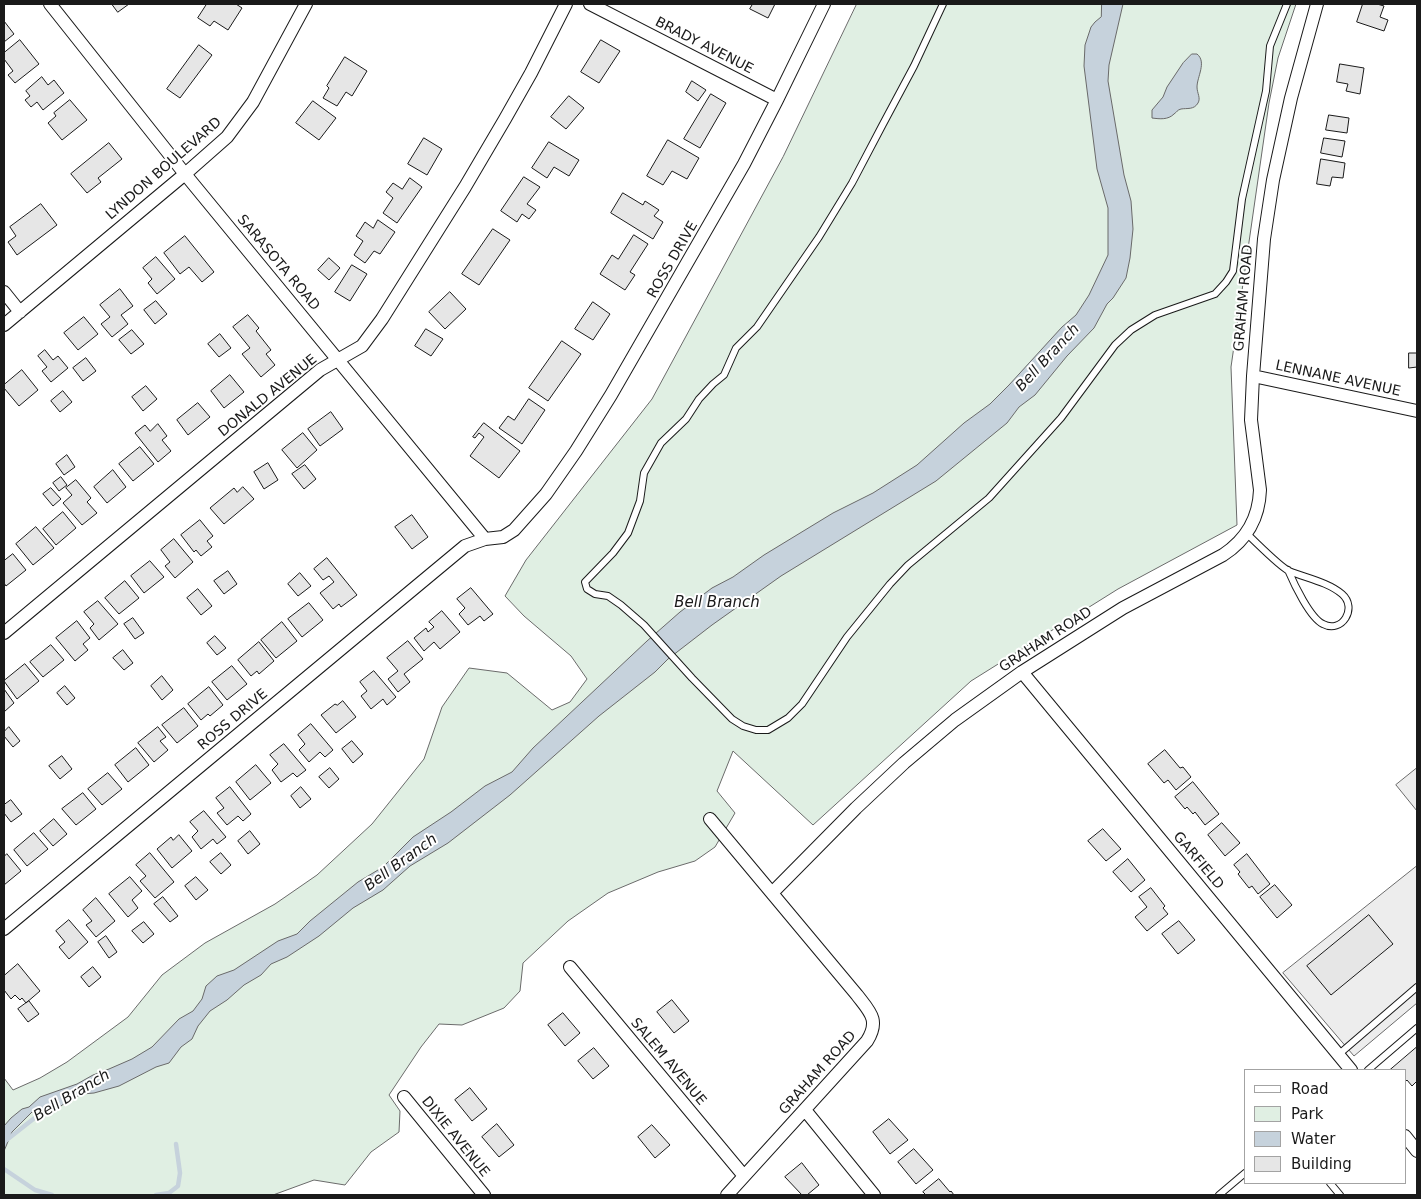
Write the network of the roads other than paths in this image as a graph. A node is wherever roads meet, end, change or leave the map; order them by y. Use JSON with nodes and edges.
{"nodes":[{"id":1,"x":50,"y":4,"type":"edge"},
{"id":2,"x":306,"y":4,"type":"edge"},
{"id":3,"x":566,"y":4,"type":"edge"},
{"id":4,"x":590,"y":4,"type":"edge"},
{"id":5,"x":824,"y":4,"type":"edge"},
{"id":6,"x":943,"y":4,"type":"edge"},
{"id":7,"x":1287,"y":4,"type":"edge"},
{"id":8,"x":1317,"y":4,"type":"edge"},
{"id":9,"x":778,"y":100,"type":"junction"},
{"id":10,"x":185,"y":174,"type":"junction"},
{"id":11,"x":4,"y":292,"type":"edge"},
{"id":12,"x":20,"y":312,"type":"junction"},
{"id":13,"x":4,"y":325,"type":"edge"},
{"id":14,"x":339,"y":360,"type":"junction"},
{"id":15,"x":1252,"y":376,"type":"junction"},
{"id":16,"x":1417,"y":411,"type":"edge"},
{"id":17,"x":1246,"y":533,"type":"junction"},
{"id":18,"x":485,"y":539,"type":"junction"},
{"id":19,"x":1288,"y":570,"type":"junction"},
{"id":20,"x":4,"y":633,"type":"edge"},
{"id":21,"x":1022,"y":672,"type":"junction"},
{"id":22,"x":710,"y":819,"type":"dead end"},
{"id":23,"x":772,"y":893,"type":"junction"},
{"id":24,"x":4,"y":929,"type":"edge"},
{"id":25,"x":570,"y":967,"type":"dead end"},
{"id":26,"x":1417,"y":987,"type":"edge"},
{"id":27,"x":1417,"y":1028,"type":"edge"},
{"id":28,"x":1338,"y":1054,"type":"junction"},
{"id":29,"x":1350,"y":1069,"type":"edge"},
{"id":30,"x":1369,"y":1069,"type":"edge"},
{"id":31,"x":404,"y":1097,"type":"dead end"},
{"id":32,"x":805,"y":1110,"type":"junction"},
{"id":33,"x":1406,"y":1137,"type":"edge"},
{"id":34,"x":1417,"y":1151,"type":"edge"},
{"id":35,"x":1244,"y":1175,"type":"edge"},
{"id":36,"x":744,"y":1176,"type":"junction"},
{"id":37,"x":1331,"y":1184,"type":"edge"},
{"id":38,"x":484,"y":1195,"type":"edge"},
{"id":39,"x":726,"y":1195,"type":"edge"},
{"id":40,"x":874,"y":1195,"type":"edge"},
{"id":41,"x":1219,"y":1195,"type":"edge"},
{"id":42,"x":1340,"y":1195,"type":"edge"}],
"edges":[{"from":1,"to":10,"type":"street","name":"SARASOTA ROAD"},
{"from":2,"to":10,"type":"street","name":"LYNDON BOULEVARD"},
{"from":3,"to":14,"type":"street","name":"DONALD AVENUE"},
{"from":4,"to":9,"type":"street","name":"BRADY AVENUE"},
{"from":5,"to":9,"type":"street","name":"ROSS DRIVE"},
{"from":6,"to":7,"type":"lane"},
{"from":8,"to":15,"type":"street","name":"GRAHAM ROAD"},
{"from":9,"to":18,"type":"street","name":"ROSS DRIVE"},
{"from":10,"to":12,"type":"street","name":"LYNDON BOULEVARD"},
{"from":10,"to":14,"type":"street","name":"SARASOTA ROAD"},
{"from":11,"to":12,"type":"street"},
{"from":12,"to":13,"type":"street","name":"LYNDON BOULEVARD"},
{"from":14,"to":18,"type":"street","name":"SARASOTA ROAD"},
{"from":14,"to":20,"type":"street","name":"DONALD AVENUE"},
{"from":15,"to":16,"type":"street","name":"LENNANE AVENUE"},
{"from":15,"to":17,"type":"street","name":"GRAHAM ROAD"},
{"from":17,"to":19,"type":"lane"},
{"from":17,"to":21,"type":"street","name":"GRAHAM ROAD"},
{"from":18,"to":24,"type":"street","name":"ROSS DRIVE"},
{"from":19,"to":19,"type":"lane"},
{"from":21,"to":23,"type":"street","name":"GRAHAM ROAD"},
{"from":21,"to":28,"type":"street","name":"GARFIELD"},
{"from":22,"to":23,"type":"street"},
{"from":23,"to":32,"type":"street","name":"GRAHAM ROAD"},
{"from":25,"to":36,"type":"street","name":"SALEM AVENUE"},
{"from":26,"to":28,"type":"lane"},
{"from":27,"to":30,"type":"lane"},
{"from":28,"to":29,"type":"street","name":"GARFIELD"},
{"from":31,"to":38,"type":"street","name":"DIXIE AVENUE"},
{"from":32,"to":36,"type":"street","name":"GRAHAM ROAD"},
{"from":32,"to":40,"type":"street"},
{"from":33,"to":34,"type":"street"},
{"from":35,"to":41,"type":"lane"},
{"from":36,"to":39,"type":"street","name":"GRAHAM ROAD"},
{"from":37,"to":42,"type":"lane"}]}
